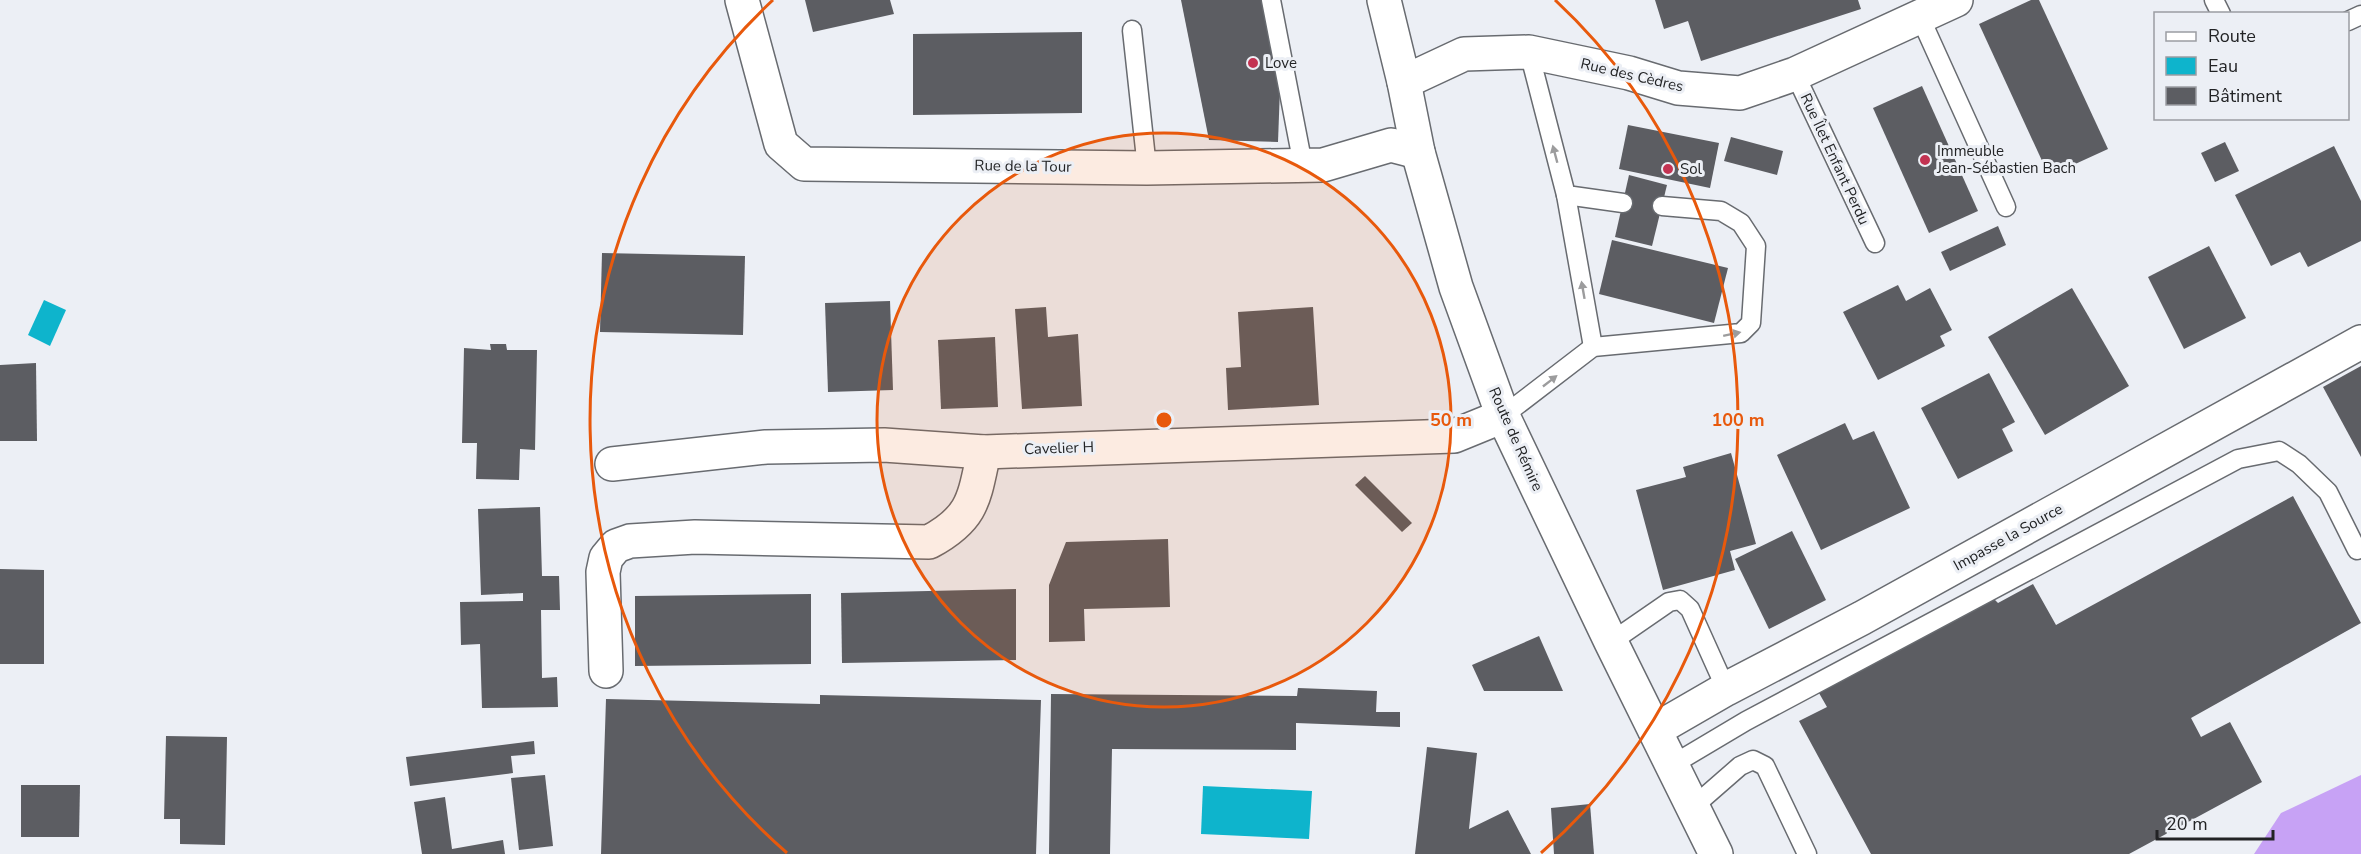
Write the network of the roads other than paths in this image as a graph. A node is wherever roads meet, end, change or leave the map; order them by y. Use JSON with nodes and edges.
{"nodes":[{"id":1,"x":742,"y":0,"type":"edge"},
{"id":2,"x":1271,"y":0,"type":"edge"},
{"id":3,"x":1384,"y":0,"type":"edge"},
{"id":4,"x":1956,"y":0,"type":"edge"},
{"id":5,"x":1920,"y":17,"type":"junction"},
{"id":6,"x":1132,"y":30,"type":"dead end"},
{"id":7,"x":1529,"y":52,"type":"junction"},
{"id":8,"x":1796,"y":74,"type":"junction"},
{"id":9,"x":1404,"y":82,"type":"junction"},
{"id":10,"x":1418,"y":152,"type":"junction"},
{"id":11,"x":1304,"y":165,"type":"junction"},
{"id":12,"x":1147,"y":168,"type":"junction"},
{"id":13,"x":1566,"y":195,"type":"junction"},
{"id":14,"x":1623,"y":203,"type":"dead end"},
{"id":15,"x":1662,"y":206,"type":"dead end"},
{"id":16,"x":2006,"y":207,"type":"dead end"},
{"id":17,"x":1875,"y":243,"type":"dead end"},
{"id":18,"x":2361,"y":342,"type":"edge"},
{"id":19,"x":1593,"y":347,"type":"junction"},
{"id":20,"x":1503,"y":416,"type":"junction"},
{"id":21,"x":984,"y":452,"type":"junction"},
{"id":22,"x":612,"y":464,"type":"dead end"},
{"id":23,"x":2357,"y":550,"type":"dead end"},
{"id":24,"x":1611,"y":642,"type":"junction"},
{"id":25,"x":606,"y":671,"type":"dead end"},
{"id":26,"x":1726,"y":688,"type":"junction"},
{"id":27,"x":1655,"y":730,"type":"junction"},
{"id":28,"x":1672,"y":765,"type":"junction"},
{"id":29,"x":1693,"y":807,"type":"junction"},
{"id":30,"x":1716,"y":854,"type":"edge"},
{"id":31,"x":1806,"y":854,"type":"edge"}],
"edges":[{"from":1,"to":12,"type":"street","name":"Rue de la Tour"},
{"from":2,"to":11,"type":"lane"},
{"from":3,"to":9,"type":"street","name":"Route de Rémire"},
{"from":4,"to":5,"type":"street","name":"Rue des Cèdres"},
{"from":5,"to":8,"type":"street","name":"Rue des Cèdres"},
{"from":5,"to":16,"type":"lane"},
{"from":6,"to":12,"type":"lane"},
{"from":7,"to":8,"type":"street","name":"Rue des Cèdres"},
{"from":7,"to":9,"type":"street","name":"Rue des Cèdres"},
{"from":13,"to":7,"type":"lane","one_way":true},
{"from":8,"to":17,"type":"lane","name":"Rue Îlet Enfant Perdu"},
{"from":9,"to":10,"type":"street","name":"Route de Rémire"},
{"from":10,"to":11,"type":"street","name":"Rue de la Tour"},
{"from":10,"to":20,"type":"street","name":"Route de Rémire"},
{"from":11,"to":12,"type":"street","name":"Rue de la Tour"},
{"from":13,"to":14,"type":"lane"},
{"from":19,"to":13,"type":"lane","one_way":true},
{"from":19,"to":15,"type":"lane","one_way":true},
{"from":18,"to":26,"type":"street","name":"Impasse la Source"},
{"from":20,"to":19,"type":"lane","one_way":true},
{"from":20,"to":21,"type":"street","name":"Cavelier H"},
{"from":20,"to":24,"type":"street","name":"Route de Rémire"},
{"from":21,"to":22,"type":"street","name":"Cavelier H"},
{"from":21,"to":25,"type":"street"},
{"from":23,"to":28,"type":"lane"},
{"from":24,"to":26,"type":"lane"},
{"from":24,"to":27,"type":"street","name":"Route de Rémire"},
{"from":26,"to":27,"type":"street","name":"Impasse la Source"},
{"from":27,"to":28,"type":"street","name":"Route de Rémire"},
{"from":28,"to":29,"type":"street","name":"Route de Rémire"},
{"from":29,"to":30,"type":"street","name":"Route de Rémire"},
{"from":29,"to":31,"type":"lane"}]}
